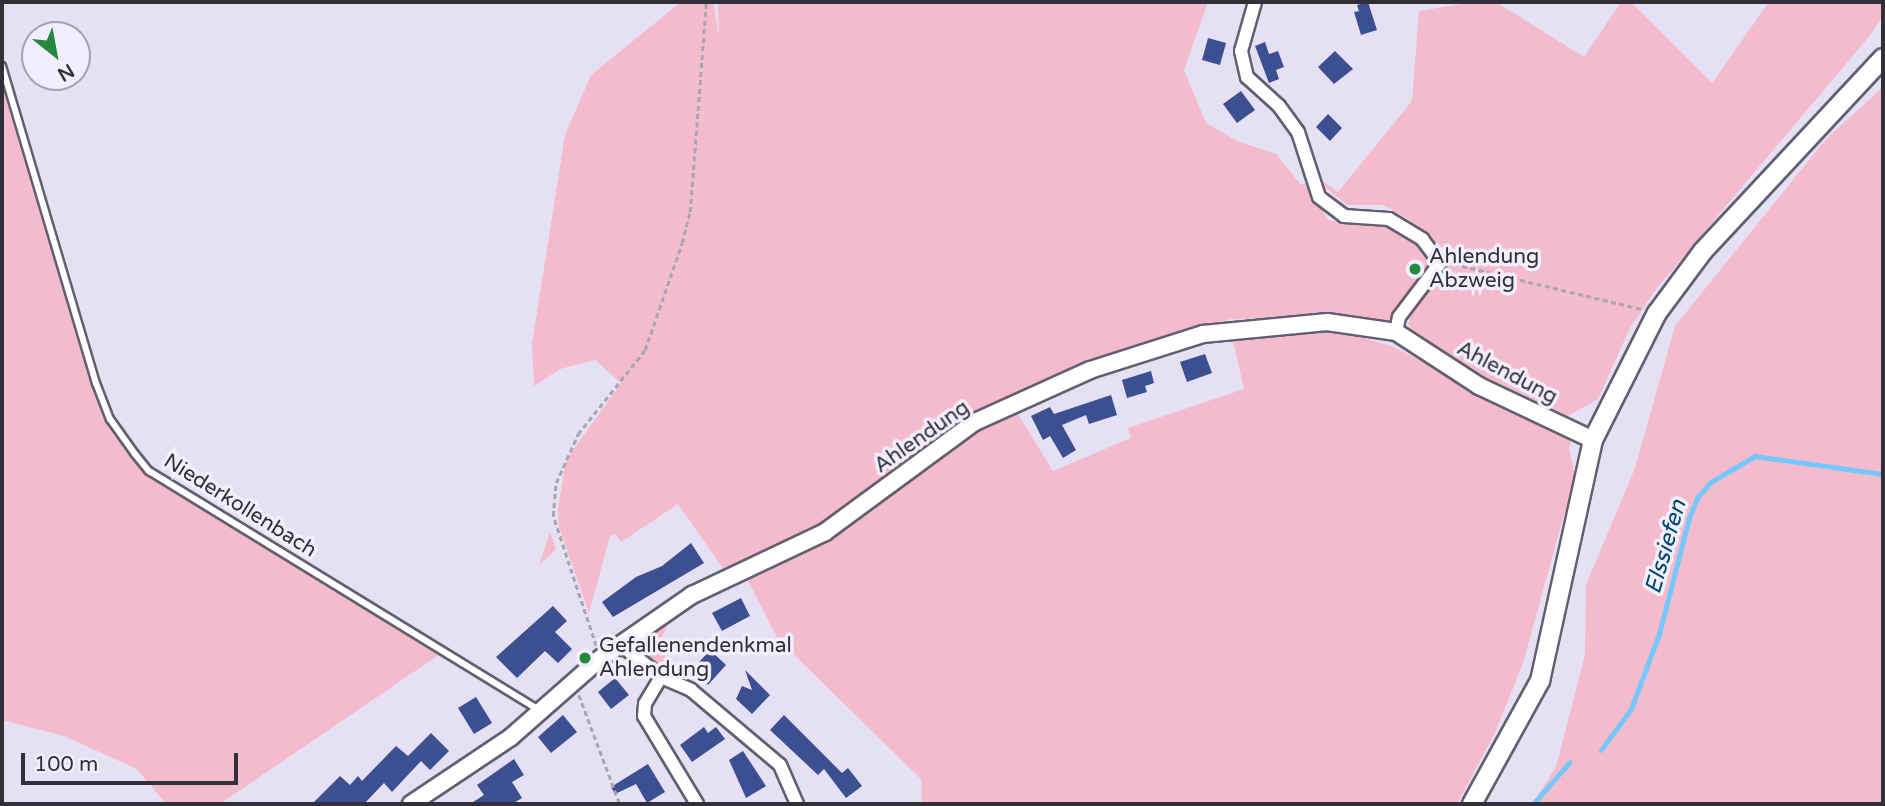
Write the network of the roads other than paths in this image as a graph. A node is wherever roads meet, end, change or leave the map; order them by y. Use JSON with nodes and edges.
{"nodes":[{"id":1,"x":1255,"y":2,"type":"edge"},
{"id":2,"x":1883,"y":58,"type":"edge"},
{"id":3,"x":2,"y":66,"type":"edge"},
{"id":4,"x":1396,"y":332,"type":"junction"},
{"id":5,"x":1593,"y":440,"type":"junction"},
{"id":6,"x":620,"y":644,"type":"junction"},
{"id":7,"x":661,"y":677,"type":"junction"},
{"id":8,"x":540,"y":711,"type":"junction"},
{"id":9,"x":411,"y":804,"type":"edge"},
{"id":10,"x":697,"y":804,"type":"edge"},
{"id":11,"x":797,"y":804,"type":"edge"},
{"id":12,"x":1472,"y":804,"type":"edge"}],
"edges":[{"from":1,"to":4,"type":"street"},
{"from":2,"to":5,"type":"main road"},
{"from":3,"to":8,"type":"lane","name":"Niederkollenbach"},
{"from":4,"to":5,"type":"street","name":"Ahlendung"},
{"from":4,"to":6,"type":"street","name":"Ahlendung"},
{"from":5,"to":12,"type":"main road"},
{"from":6,"to":7,"type":"street"},
{"from":6,"to":8,"type":"street","name":"Ahlendung"},
{"from":7,"to":10,"type":"street"},
{"from":7,"to":11,"type":"street"},
{"from":8,"to":9,"type":"street","name":"Ahlendung"}]}
